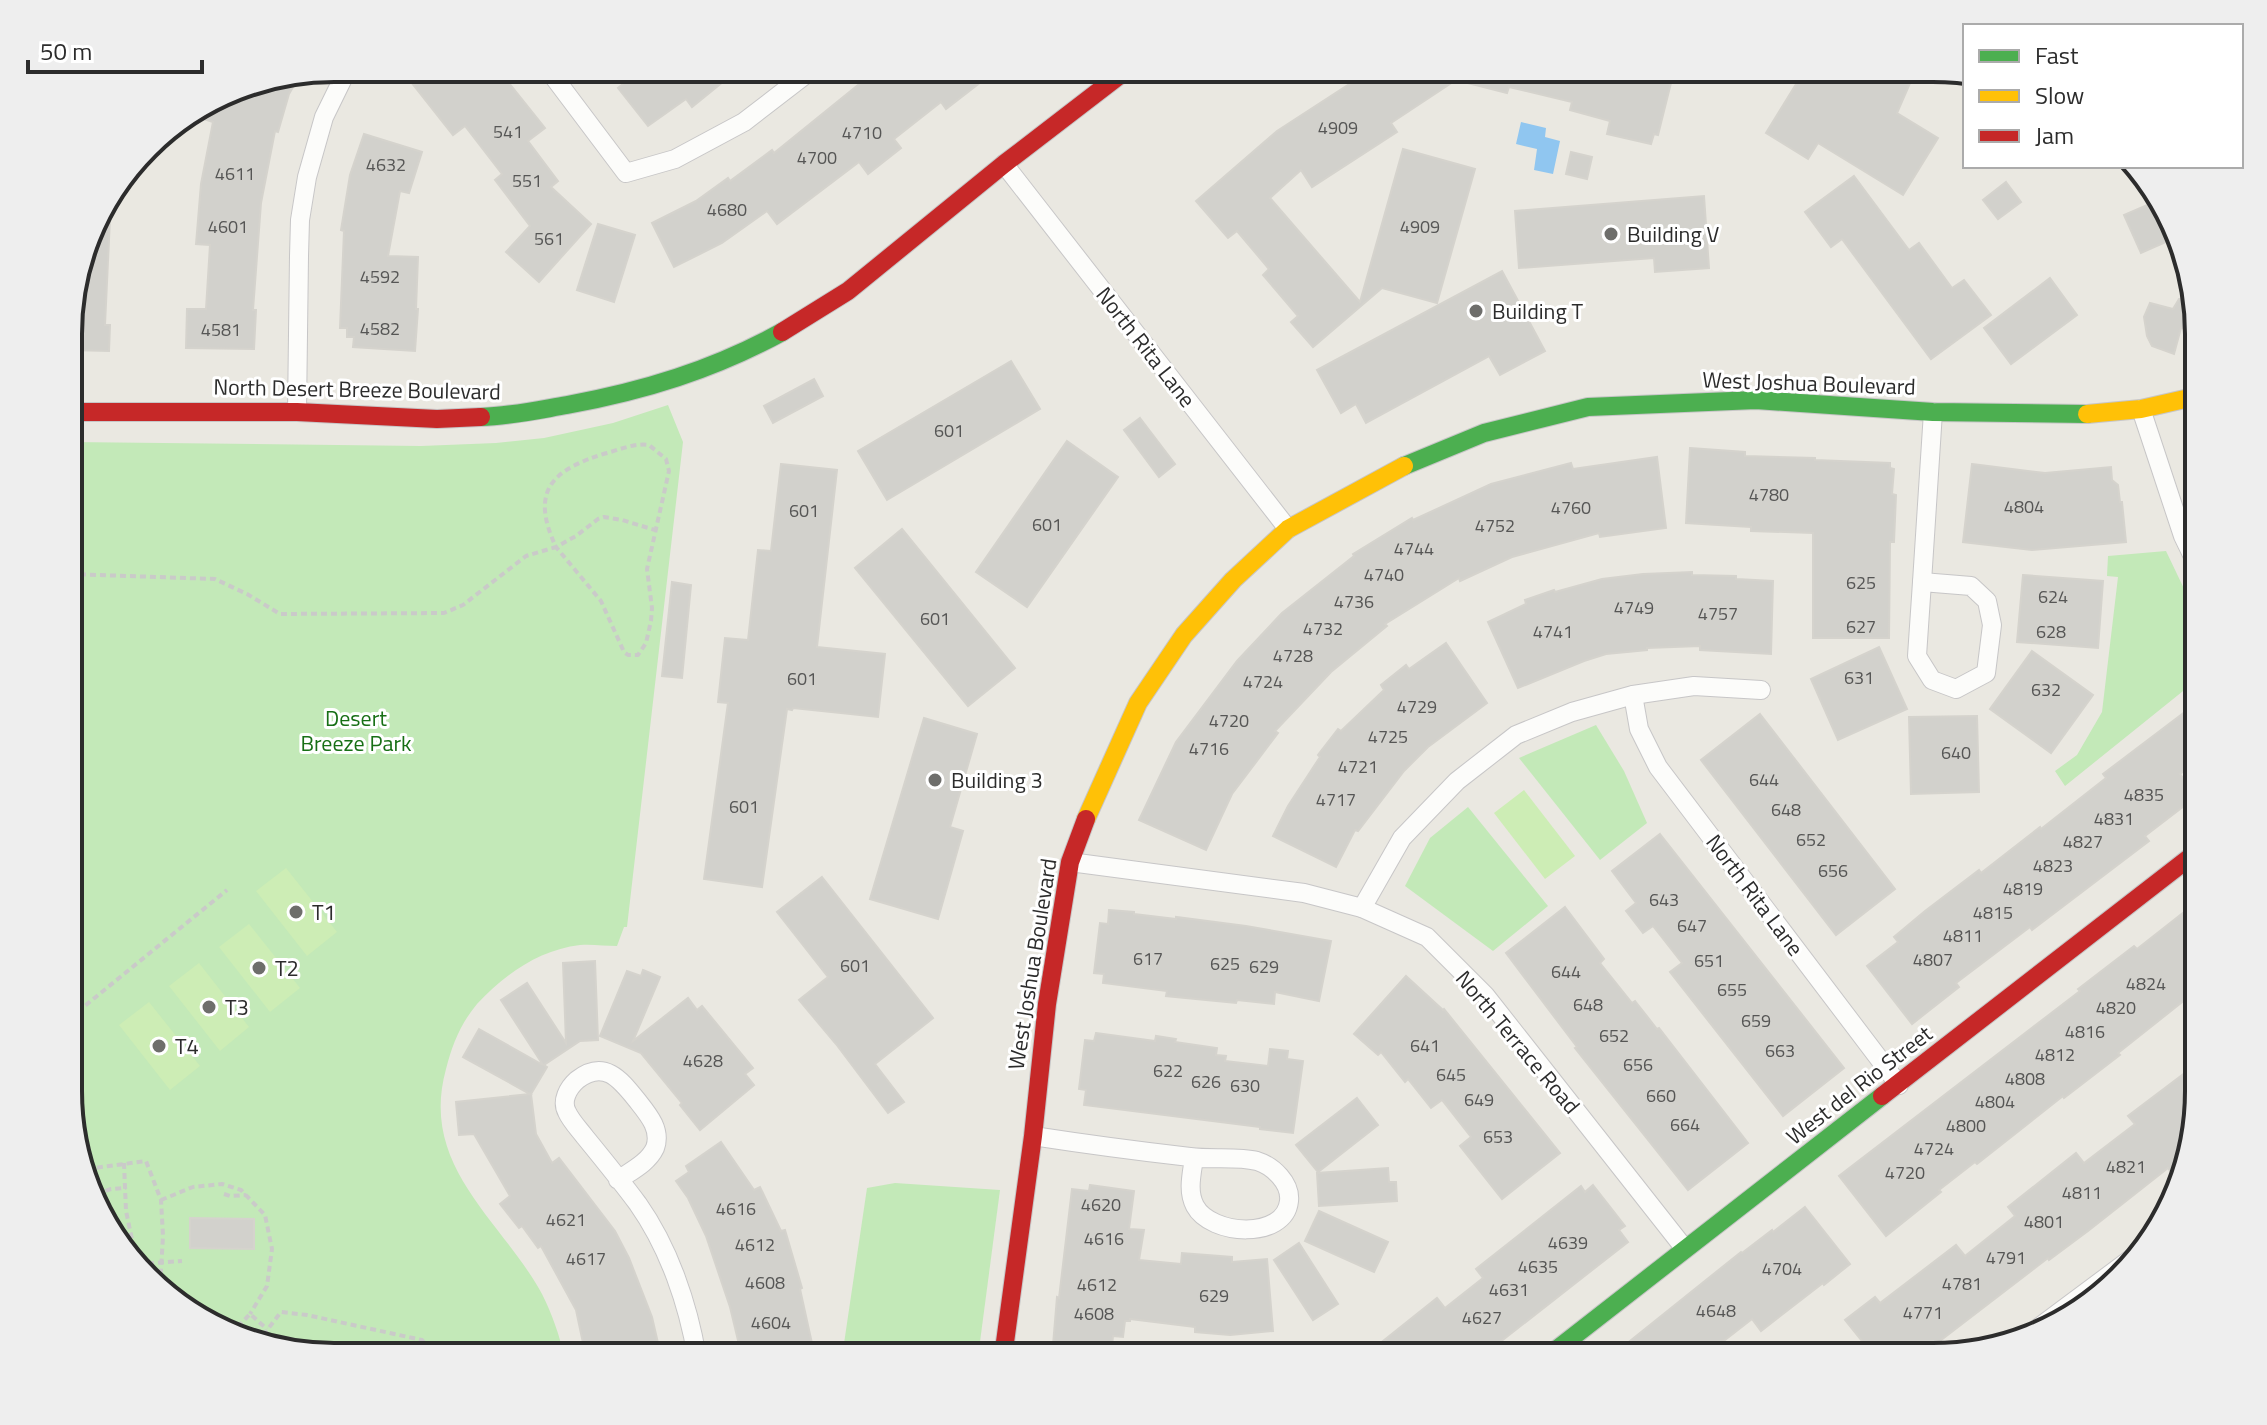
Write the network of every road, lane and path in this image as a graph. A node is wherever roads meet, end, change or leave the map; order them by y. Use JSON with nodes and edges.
{"nodes":[{"id":1,"x":341,"y":83,"type":"edge"},
{"id":2,"x":558,"y":83,"type":"edge"},
{"id":3,"x":795,"y":83,"type":"edge"},
{"id":4,"x":1110,"y":83,"type":"edge"},
{"id":5,"x":1004,"y":164,"type":"junction"},
{"id":6,"x":2184,"y":399,"type":"edge"},
{"id":7,"x":2141,"y":409,"type":"junction"},
{"id":8,"x":82,"y":412,"type":"edge"},
{"id":9,"x":297,"y":412,"type":"junction"},
{"id":10,"x":1933,"y":412,"type":"junction"},
{"id":11,"x":1288,"y":529,"type":"junction"},
{"id":12,"x":655,"y":530,"type":"junction"},
{"id":13,"x":2184,"y":538,"type":"edge"},
{"id":14,"x":556,"y":547,"type":"junction"},
{"id":15,"x":82,"y":574,"type":"edge"},
{"id":16,"x":1922,"y":582,"type":"junction"},
{"id":17,"x":1761,"y":690,"type":"dead end"},
{"id":18,"x":1633,"y":695,"type":"junction"},
{"id":19,"x":1070,"y":862,"type":"junction"},
{"id":20,"x":2184,"y":862,"type":"edge"},
{"id":21,"x":227,"y":890,"type":"dead end"},
{"id":22,"x":1362,"y":908,"type":"junction"},
{"id":23,"x":82,"y":1008,"type":"edge"},
{"id":24,"x":1899,"y":1085,"type":"junction"},
{"id":25,"x":1033,"y":1136,"type":"junction"},
{"id":26,"x":1194,"y":1158,"type":"junction"},
{"id":27,"x":124,"y":1163,"type":"junction"},
{"id":28,"x":95,"y":1168,"type":"edge"},
{"id":29,"x":618,"y":1180,"type":"junction"},
{"id":30,"x":126,"y":1188,"type":"junction"},
{"id":31,"x":103,"y":1192,"type":"edge"},
{"id":32,"x":224,"y":1194,"type":"dead end"},
{"id":33,"x":246,"y":1195,"type":"junction"},
{"id":34,"x":161,"y":1200,"type":"junction"},
{"id":35,"x":132,"y":1240,"type":"edge"},
{"id":36,"x":1685,"y":1249,"type":"junction"},
{"id":37,"x":182,"y":1261,"type":"dead end"},
{"id":38,"x":151,"y":1263,"type":"edge"},
{"id":39,"x":162,"y":1263,"type":"junction"},
{"id":40,"x":161,"y":1273,"type":"edge"},
{"id":41,"x":250,"y":1314,"type":"junction"},
{"id":42,"x":240,"y":1324,"type":"edge"},
{"id":43,"x":267,"y":1329,"type":"junction"},
{"id":44,"x":265,"y":1333,"type":"edge"},
{"id":45,"x":1566,"y":1342,"type":"edge"},
{"id":46,"x":424,"y":1343,"type":"edge"},
{"id":47,"x":694,"y":1343,"type":"edge"},
{"id":48,"x":1005,"y":1343,"type":"edge"}],
"edges":[{"from":1,"to":9,"type":"street"},
{"from":2,"to":3,"type":"street"},
{"from":4,"to":5,"type":"street","name":"North Desert Breeze Boulevard"},
{"from":5,"to":9,"type":"street","name":"North Desert Breeze Boulevard"},
{"from":5,"to":11,"type":"street","name":"North Rita Lane"},
{"from":6,"to":7,"type":"street","name":"West Joshua Boulevard"},
{"from":7,"to":10,"type":"street","name":"West Joshua Boulevard"},
{"from":7,"to":13,"type":"street"},
{"from":8,"to":9,"type":"street","name":"North Desert Breeze Boulevard"},
{"from":10,"to":11,"type":"street","name":"West Joshua Boulevard"},
{"from":10,"to":16,"type":"street"},
{"from":11,"to":19,"type":"street","name":"West Joshua Boulevard"},
{"from":12,"to":14,"type":"path"},
{"from":12,"to":14,"type":"path"},
{"from":12,"to":14,"type":"path"},
{"from":14,"to":15,"type":"path"},
{"from":16,"to":16,"type":"street"},
{"from":17,"to":18,"type":"street"},
{"from":18,"to":22,"type":"street"},
{"from":18,"to":24,"type":"street","name":"North Rita Lane"},
{"from":19,"to":22,"type":"street","name":"North Terrace Road"},
{"from":19,"to":25,"type":"street","name":"West Joshua Boulevard"},
{"from":20,"to":24,"type":"street","name":"West del Rio Street"},
{"from":21,"to":23,"type":"path"},
{"from":22,"to":36,"type":"street","name":"North Terrace Road"},
{"from":24,"to":36,"type":"street","name":"West del Rio Street"},
{"from":25,"to":26,"type":"street"},
{"from":25,"to":48,"type":"street","name":"West Joshua Boulevard"},
{"from":26,"to":26,"type":"street"},
{"from":27,"to":28,"type":"path"},
{"from":27,"to":30,"type":"path"},
{"from":27,"to":34,"type":"path"},
{"from":29,"to":29,"type":"street"},
{"from":29,"to":47,"type":"street"},
{"from":30,"to":31,"type":"path"},
{"from":30,"to":35,"type":"path"},
{"from":32,"to":33,"type":"path"},
{"from":33,"to":34,"type":"path"},
{"from":33,"to":41,"type":"path"},
{"from":34,"to":39,"type":"path"},
{"from":36,"to":45,"type":"street","name":"West del Rio Street"},
{"from":37,"to":39,"type":"path"},
{"from":38,"to":39,"type":"path"},
{"from":39,"to":40,"type":"path"},
{"from":41,"to":42,"type":"path"},
{"from":41,"to":43,"type":"path"},
{"from":43,"to":44,"type":"path"},
{"from":43,"to":46,"type":"path"}]}
